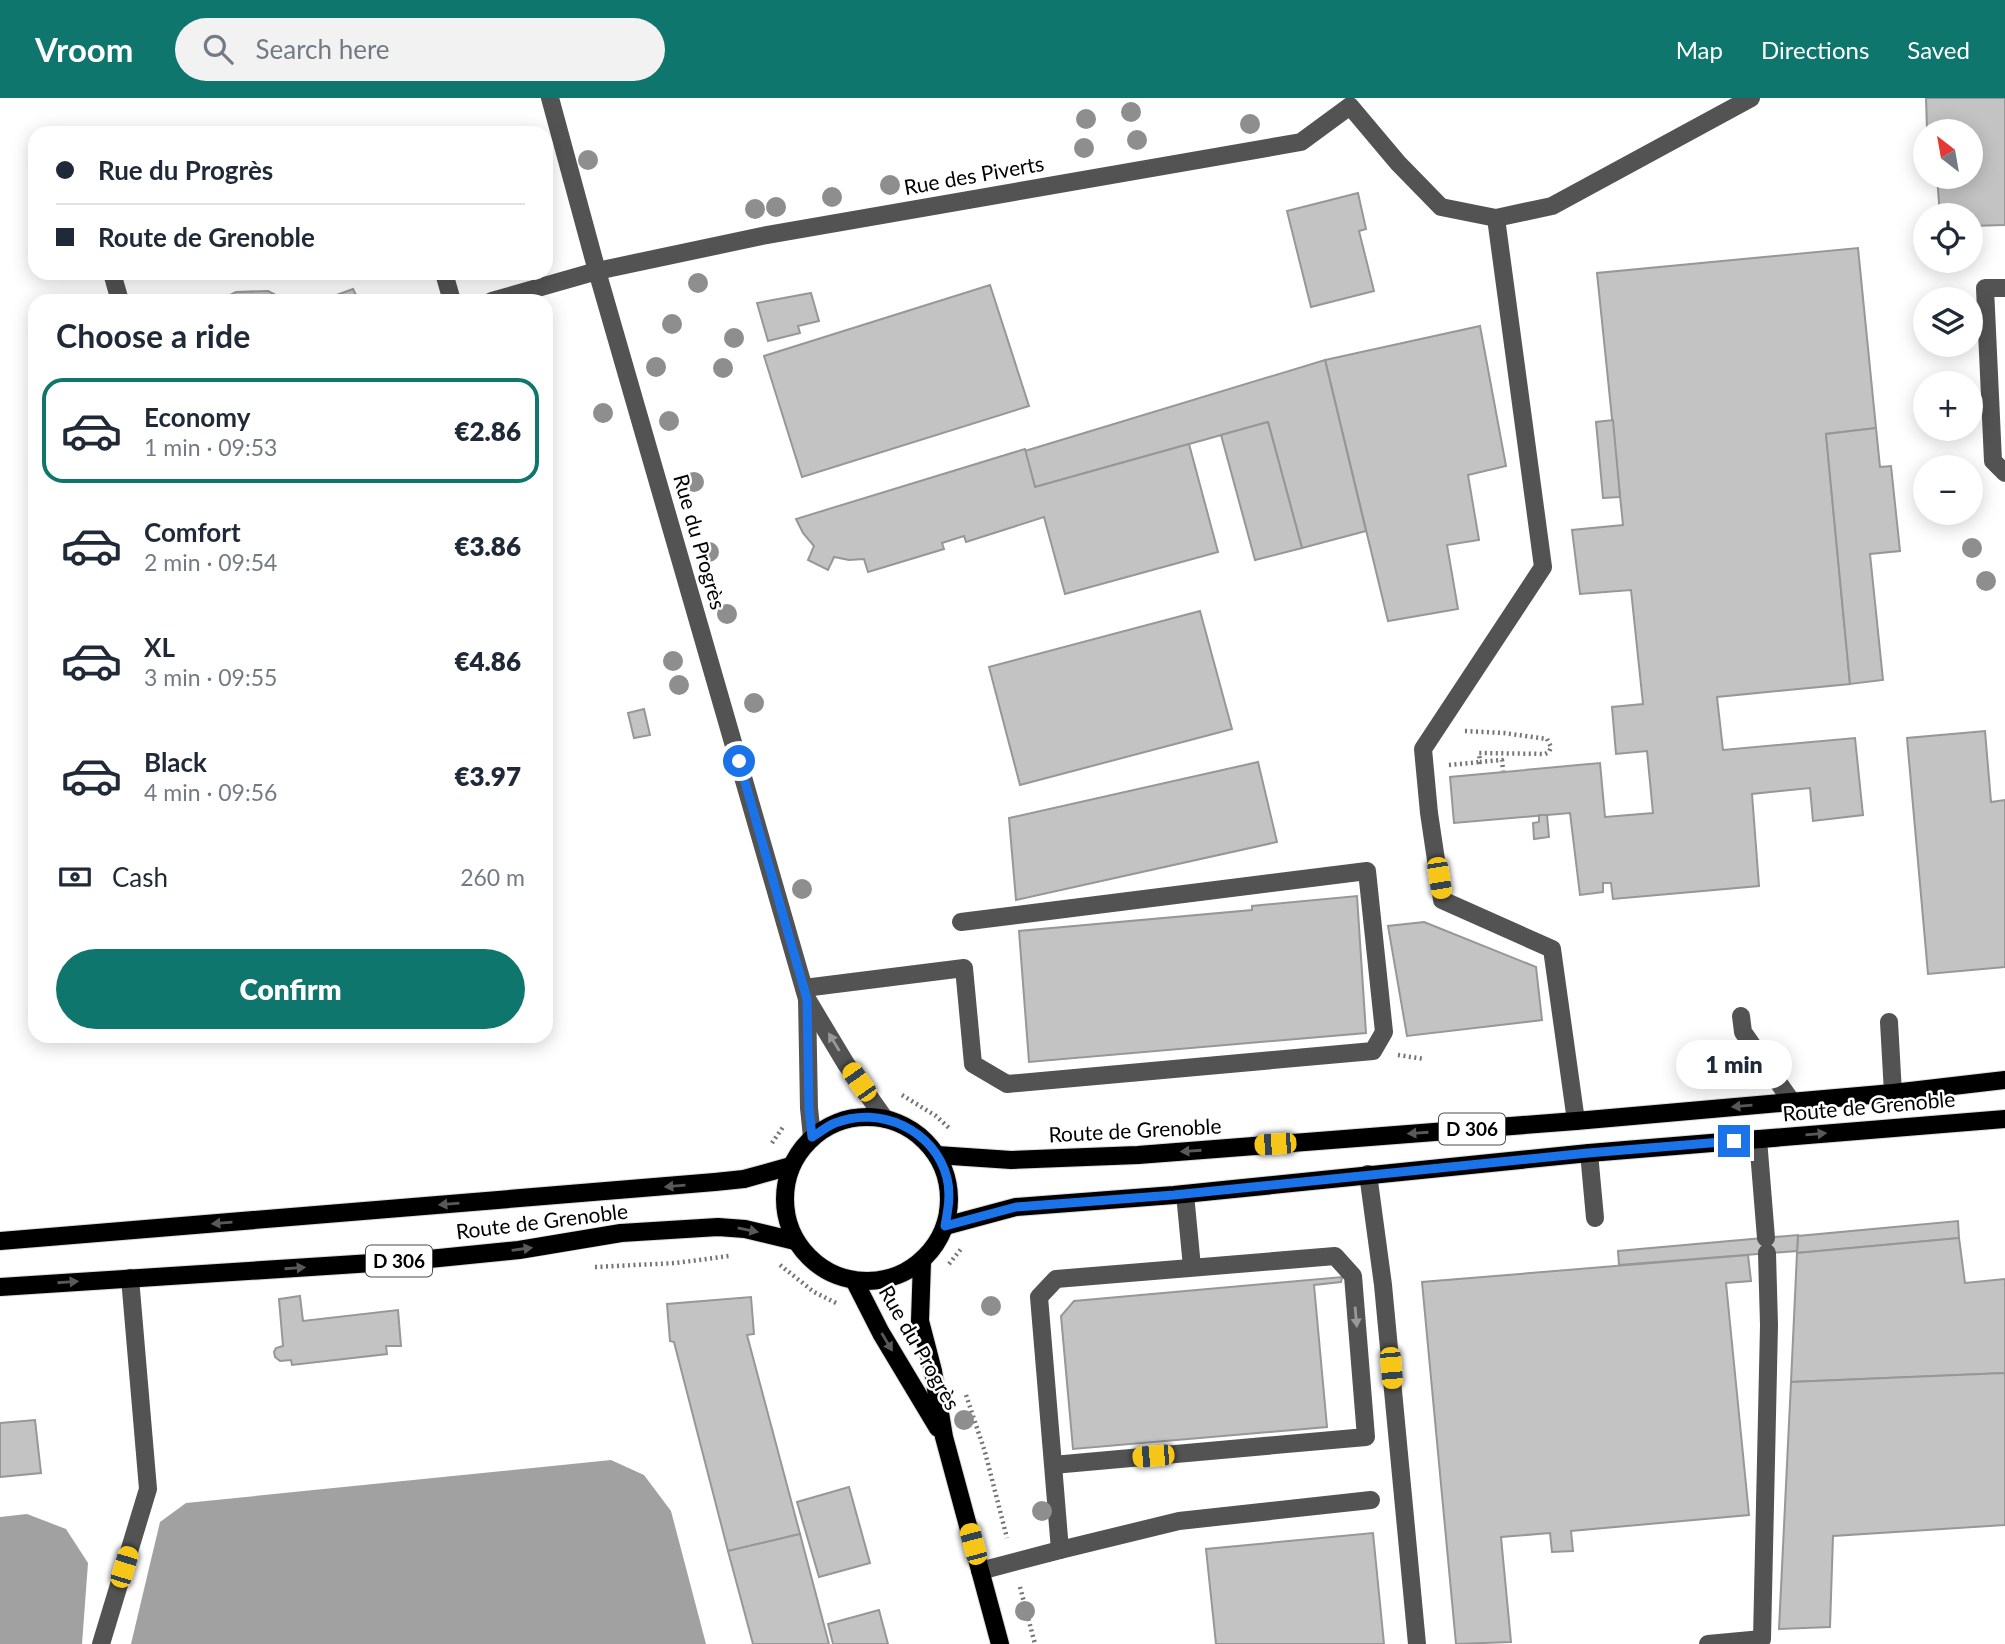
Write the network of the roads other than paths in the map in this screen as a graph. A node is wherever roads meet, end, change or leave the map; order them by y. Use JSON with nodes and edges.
{"nodes":[{"id":1,"x":550,"y":98,"type":"edge"},
{"id":2,"x":1751,"y":98,"type":"edge"},
{"id":3,"x":1496,"y":218,"type":"junction"},
{"id":4,"x":597,"y":271,"type":"junction"},
{"id":5,"x":2005,"y":288,"type":"edge"},
{"id":6,"x":516,"y":294,"type":"edge"},
{"id":7,"x":2005,"y":473,"type":"edge"},
{"id":8,"x":961,"y":922,"type":"dead end"},
{"id":9,"x":806,"y":993,"type":"junction"},
{"id":10,"x":1741,"y":1016,"type":"dead end"},
{"id":11,"x":1889,"y":1021,"type":"dead end"},
{"id":12,"x":2005,"y":1080,"type":"edge"},
{"id":13,"x":1893,"y":1093,"type":"junction"},
{"id":14,"x":1792,"y":1102,"type":"junction"},
{"id":15,"x":885,"y":1119,"type":"junction"},
{"id":16,"x":1576,"y":1121,"type":"junction"},
{"id":17,"x":2005,"y":1121,"type":"edge"},
{"id":18,"x":812,"y":1137,"type":"junction"},
{"id":19,"x":1758,"y":1139,"type":"junction"},
{"id":20,"x":1588,"y":1153,"type":"junction"},
{"id":21,"x":937,"y":1155,"type":"junction"},
{"id":22,"x":791,"y":1166,"type":"junction"},
{"id":23,"x":1368,"y":1174,"type":"junction"},
{"id":24,"x":1185,"y":1194,"type":"junction"},
{"id":25,"x":1595,"y":1218,"type":"dead end"},
{"id":26,"x":945,"y":1226,"type":"junction"},
{"id":27,"x":0,"y":1241,"type":"edge"},
{"id":28,"x":795,"y":1241,"type":"junction"},
{"id":29,"x":922,"y":1261,"type":"junction"},
{"id":30,"x":1192,"y":1267,"type":"junction"},
{"id":31,"x":130,"y":1278,"type":"junction"},
{"id":32,"x":855,"y":1282,"type":"junction"},
{"id":33,"x":0,"y":1287,"type":"edge"},
{"id":34,"x":944,"y":1437,"type":"junction"},
{"id":35,"x":1053,"y":1465,"type":"junction"},
{"id":36,"x":1371,"y":1500,"type":"dead end"},
{"id":37,"x":1060,"y":1550,"type":"junction"},
{"id":38,"x":980,"y":1571,"type":"junction"},
{"id":39,"x":101,"y":1644,"type":"edge"},
{"id":40,"x":1000,"y":1644,"type":"edge"},
{"id":41,"x":1417,"y":1644,"type":"edge"},
{"id":42,"x":1708,"y":1644,"type":"edge"}],
"edges":[{"from":1,"to":4,"type":"street","name":"Rue du Progrès"},
{"from":2,"to":3,"type":"street"},
{"from":3,"to":4,"type":"street","name":"Rue des Piverts"},
{"from":3,"to":16,"type":"street"},
{"from":4,"to":6,"type":"street","name":"Rue des Piverts"},
{"from":4,"to":9,"type":"street","name":"Rue du Progrès"},
{"from":5,"to":7,"type":"street"},
{"from":8,"to":9,"type":"street"},
{"from":15,"to":9,"type":"street","name":"Rue du Progrès","one_way":true},
{"from":9,"to":18,"type":"street","name":"Rue du Progrès"},
{"from":10,"to":14,"type":"street"},
{"from":11,"to":13,"type":"street"},
{"from":12,"to":13,"type":"main road","name":"Route de Grenoble","number":"D 306"},
{"from":13,"to":14,"type":"main road","name":"Route de Grenoble","number":"D 306"},
{"from":14,"to":16,"type":"main road","name":"Route de Grenoble","number":"D 306","one_way":true},
{"from":15,"to":18,"type":"main road"},
{"from":15,"to":21,"type":"main road"},
{"from":16,"to":21,"type":"main road","name":"Route de Grenoble","number":"D 306","one_way":true},
{"from":19,"to":17,"type":"main road","name":"Route de Grenoble","number":"D 306","one_way":true},
{"from":18,"to":22,"type":"main road"},
{"from":19,"to":20,"type":"main road","name":"Route de Grenoble","number":"D 306"},
{"from":19,"to":42,"type":"street"},
{"from":20,"to":23,"type":"main road","name":"Route de Grenoble","number":"D 306"},
{"from":20,"to":25,"type":"street"},
{"from":21,"to":26,"type":"main road"},
{"from":22,"to":27,"type":"main road","name":"Route de Grenoble","one_way":true},
{"from":22,"to":28,"type":"main road"},
{"from":23,"to":24,"type":"main road","name":"Route de Grenoble","number":"D 306"},
{"from":23,"to":41,"type":"street"},
{"from":24,"to":26,"type":"main road","name":"Route de Grenoble","number":"D 306"},
{"from":24,"to":30,"type":"street"},
{"from":26,"to":29,"type":"main road"},
{"from":31,"to":28,"type":"main road","name":"Route de Grenoble","number":"D 306","one_way":true},
{"from":28,"to":32,"type":"main road"},
{"from":29,"to":32,"type":"main road"},
{"from":29,"to":34,"type":"main road","name":"Rue du Progrès"},
{"from":30,"to":35,"type":"street"},
{"from":30,"to":35,"type":"street","one_way":true},
{"from":33,"to":31,"type":"main road","name":"Route de Grenoble","number":"D 306","one_way":true},
{"from":31,"to":39,"type":"street"},
{"from":32,"to":34,"type":"main road","name":"Rue du Progrès","one_way":true},
{"from":34,"to":38,"type":"main road","name":"Rue du Progrès"},
{"from":35,"to":37,"type":"street"},
{"from":36,"to":37,"type":"street"},
{"from":37,"to":38,"type":"street"},
{"from":38,"to":40,"type":"main road","name":"Rue du Progrès"}]}
